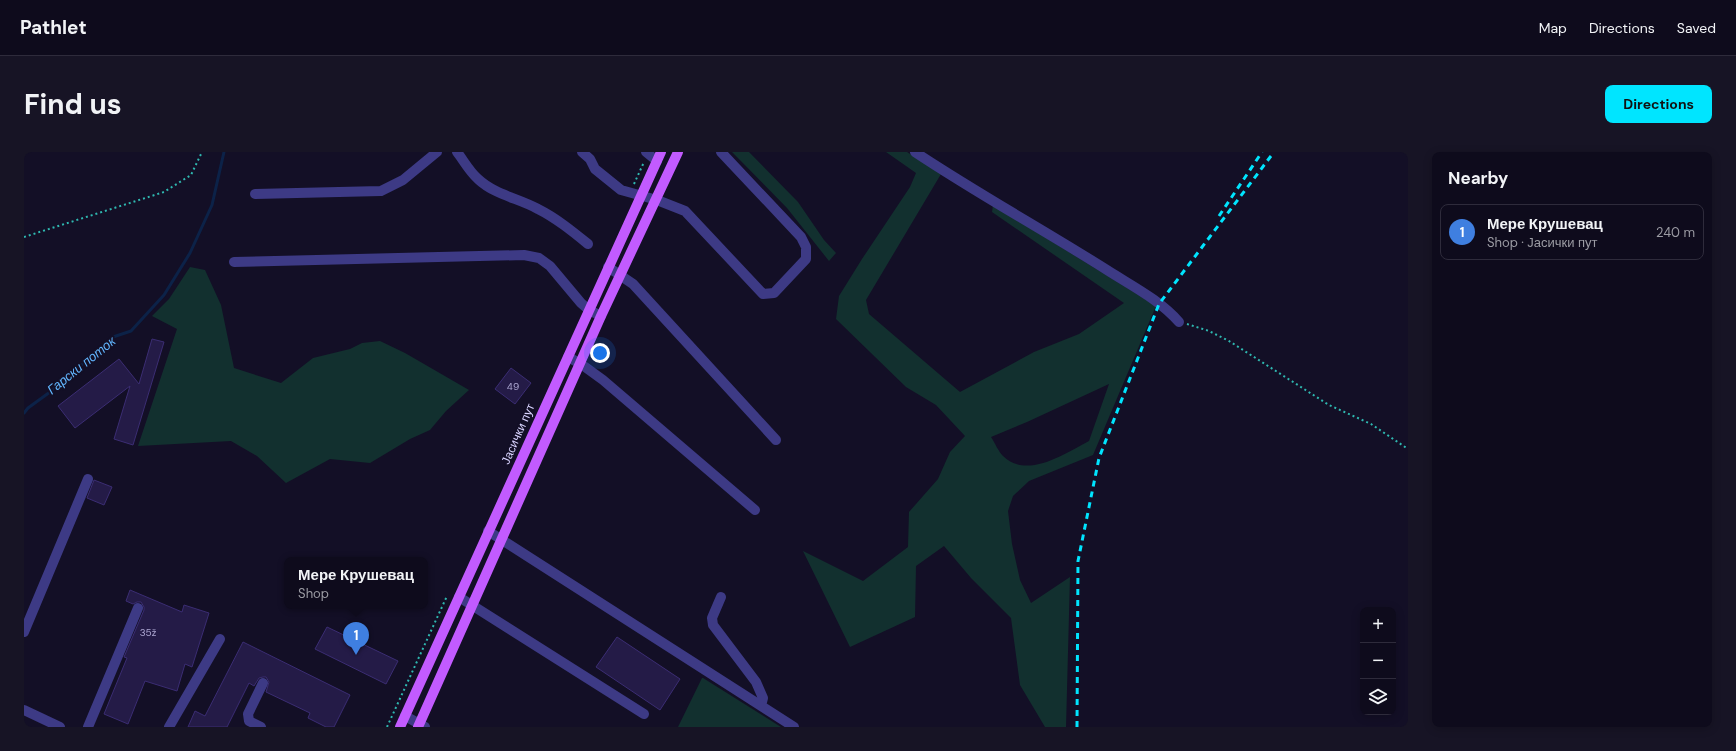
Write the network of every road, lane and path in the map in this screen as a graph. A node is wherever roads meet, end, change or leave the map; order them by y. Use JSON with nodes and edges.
{"nodes":[{"id":1,"x":202,"y":152,"type":"edge"},
{"id":2,"x":437,"y":152,"type":"edge"},
{"id":3,"x":457,"y":152,"type":"edge"},
{"id":4,"x":582,"y":152,"type":"edge"},
{"id":5,"x":646,"y":152,"type":"edge"},
{"id":6,"x":678,"y":152,"type":"edge"},
{"id":7,"x":721,"y":152,"type":"edge"},
{"id":8,"x":915,"y":152,"type":"edge"},
{"id":9,"x":659,"y":156,"type":"edge"},
{"id":10,"x":255,"y":194,"type":"dead end"},
{"id":11,"x":642,"y":195,"type":"junction"},
{"id":12,"x":657,"y":200,"type":"junction"},
{"id":13,"x":24,"y":237,"type":"edge"},
{"id":14,"x":588,"y":244,"type":"dead end"},
{"id":15,"x":234,"y":262,"type":"dead end"},
{"id":16,"x":608,"y":267,"type":"junction"},
{"id":17,"x":621,"y":275,"type":"junction"},
{"id":18,"x":589,"y":310,"type":"junction"},
{"id":19,"x":601,"y":316,"type":"junction"},
{"id":20,"x":1179,"y":322,"type":"joint"},
{"id":21,"x":568,"y":357,"type":"junction"},
{"id":22,"x":581,"y":364,"type":"junction"},
{"id":23,"x":776,"y":440,"type":"dead end"},
{"id":24,"x":1408,"y":449,"type":"edge"},
{"id":25,"x":88,"y":479,"type":"dead end"},
{"id":26,"x":755,"y":510,"type":"dead end"},
{"id":27,"x":488,"y":531,"type":"junction"},
{"id":28,"x":501,"y":540,"type":"junction"},
{"id":29,"x":459,"y":597,"type":"junction"},
{"id":30,"x":721,"y":597,"type":"dead end"},
{"id":31,"x":472,"y":605,"type":"junction"},
{"id":32,"x":138,"y":608,"type":"dead end"},
{"id":33,"x":24,"y":632,"type":"edge"},
{"id":34,"x":220,"y":639,"type":"dead end"},
{"id":35,"x":263,"y":683,"type":"dead end"},
{"id":36,"x":760,"y":706,"type":"junction"},
{"id":37,"x":24,"y":710,"type":"edge"},
{"id":38,"x":644,"y":714,"type":"dead end"},
{"id":39,"x":405,"y":716,"type":"junction"},
{"id":40,"x":421,"y":726,"type":"edge"},
{"id":41,"x":60,"y":727,"type":"edge"},
{"id":42,"x":88,"y":727,"type":"edge"},
{"id":43,"x":169,"y":727,"type":"edge"},
{"id":44,"x":261,"y":727,"type":"edge"},
{"id":45,"x":400,"y":727,"type":"edge"},
{"id":46,"x":794,"y":727,"type":"edge"}],
"edges":[{"from":1,"to":13,"type":"path"},
{"from":2,"to":10,"type":"lane"},
{"from":3,"to":14,"type":"lane"},
{"from":4,"to":11,"type":"lane"},
{"from":5,"to":9,"type":"lane"},
{"from":6,"to":12,"type":"main road"},
{"from":7,"to":12,"type":"lane"},
{"from":8,"to":20,"type":"lane"},
{"from":9,"to":11,"type":"main road","name":"Јасички пут"},
{"from":11,"to":12,"type":"lane"},
{"from":11,"to":16,"type":"main road","name":"Јасички пут"},
{"from":12,"to":17,"type":"main road"},
{"from":15,"to":18,"type":"lane"},
{"from":16,"to":17,"type":"lane"},
{"from":16,"to":18,"type":"main road","name":"Јасички пут"},
{"from":17,"to":19,"type":"main road"},
{"from":17,"to":23,"type":"lane"},
{"from":18,"to":19,"type":"lane"},
{"from":18,"to":21,"type":"main road","name":"Јасички пут"},
{"from":19,"to":22,"type":"main road"},
{"from":20,"to":24,"type":"path"},
{"from":21,"to":22,"type":"lane"},
{"from":21,"to":27,"type":"main road","name":"Јасички пут"},
{"from":22,"to":26,"type":"lane"},
{"from":22,"to":28,"type":"main road"},
{"from":25,"to":33,"type":"lane"},
{"from":27,"to":28,"type":"lane"},
{"from":27,"to":29,"type":"main road","name":"Јасички пут"},
{"from":28,"to":31,"type":"main road"},
{"from":28,"to":36,"type":"lane"},
{"from":29,"to":31,"type":"lane"},
{"from":29,"to":39,"type":"main road","name":"Јасички пут"},
{"from":30,"to":36,"type":"lane"},
{"from":31,"to":38,"type":"lane"},
{"from":31,"to":40,"type":"main road"},
{"from":32,"to":42,"type":"lane"},
{"from":34,"to":43,"type":"lane"},
{"from":35,"to":44,"type":"lane"},
{"from":36,"to":46,"type":"lane"},
{"from":37,"to":41,"type":"lane"},
{"from":39,"to":40,"type":"lane"},
{"from":39,"to":45,"type":"main road","name":"Јасички пут"}]}
